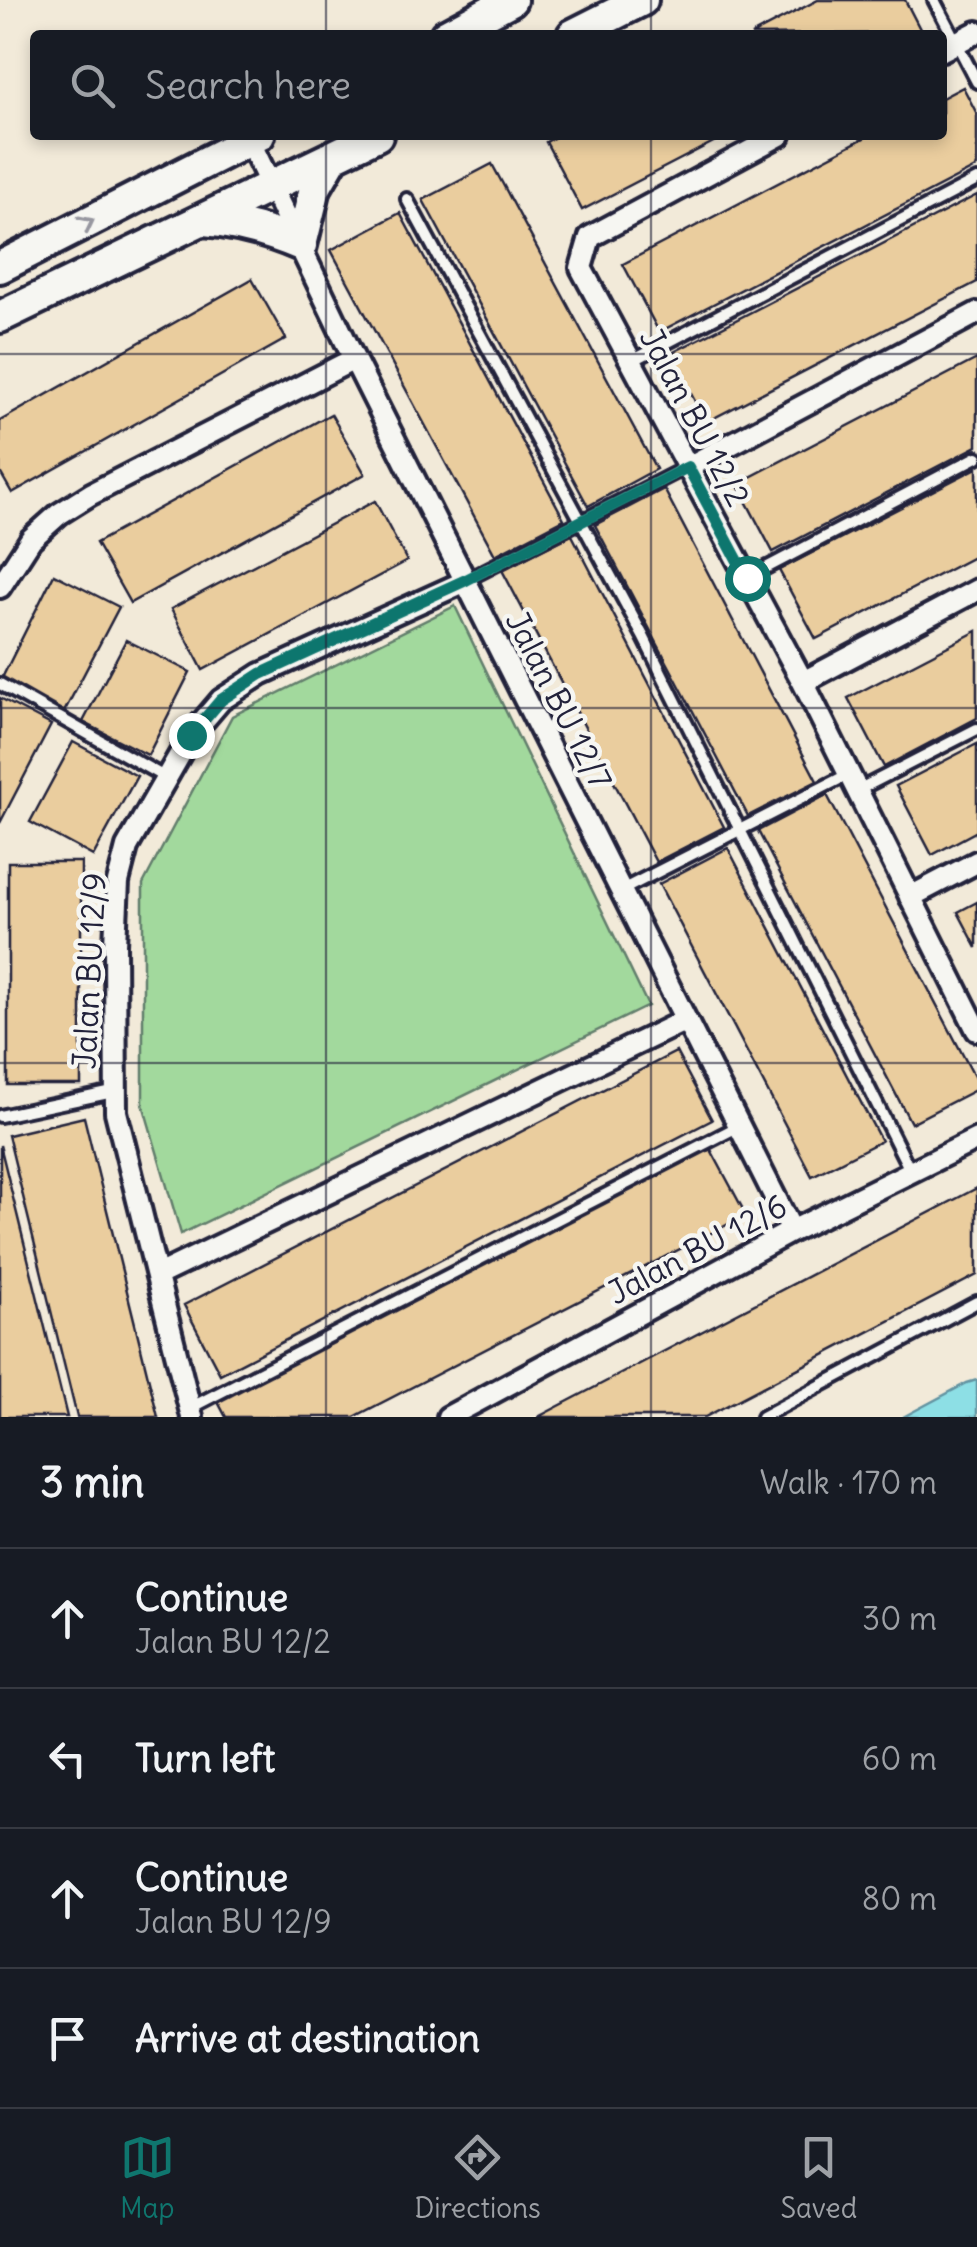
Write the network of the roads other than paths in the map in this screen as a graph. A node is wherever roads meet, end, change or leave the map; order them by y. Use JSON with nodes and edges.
{"nodes":[{"id":1,"x":511,"y":0,"type":"edge"},
{"id":2,"x":642,"y":0,"type":"edge"},
{"id":3,"x":934,"y":0,"type":"edge"},
{"id":4,"x":455,"y":30,"type":"edge"},
{"id":5,"x":583,"y":30,"type":"edge"},
{"id":6,"x":944,"y":30,"type":"edge"},
{"id":7,"x":977,"y":32,"type":"edge"},
{"id":8,"x":949,"y":47,"type":"edge"},
{"id":9,"x":977,"y":82,"type":"edge"},
{"id":10,"x":250,"y":140,"type":"edge"},
{"id":11,"x":255,"y":140,"type":"edge"},
{"id":12,"x":367,"y":140,"type":"edge"},
{"id":13,"x":771,"y":140,"type":"edge"},
{"id":14,"x":333,"y":158,"type":"junction"},
{"id":15,"x":977,"y":180,"type":"edge"},
{"id":16,"x":272,"y":186,"type":"junction"},
{"id":17,"x":408,"y":198,"type":"dead end"},
{"id":18,"x":204,"y":220,"type":"junction"},
{"id":19,"x":301,"y":245,"type":"junction"},
{"id":20,"x":0,"y":267,"type":"edge"},
{"id":21,"x":977,"y":314,"type":"edge"},
{"id":22,"x":0,"y":317,"type":"edge"},
{"id":23,"x":354,"y":359,"type":"junction"},
{"id":24,"x":632,"y":361,"type":"junction"},
{"id":25,"x":977,"y":457,"type":"edge"},
{"id":26,"x":688,"y":467,"type":"junction"},
{"id":27,"x":580,"y":520,"type":"junction"},
{"id":28,"x":747,"y":578,"type":"junction"},
{"id":29,"x":466,"y":580,"type":"junction"},
{"id":30,"x":0,"y":587,"type":"edge"},
{"id":31,"x":977,"y":590,"type":"edge"},
{"id":32,"x":802,"y":682,"type":"junction"},
{"id":33,"x":0,"y":684,"type":"edge"},
{"id":34,"x":977,"y":729,"type":"edge"},
{"id":35,"x":167,"y":778,"type":"junction"},
{"id":36,"x":853,"y":782,"type":"junction"},
{"id":37,"x":738,"y":830,"type":"junction"},
{"id":38,"x":977,"y":862,"type":"edge"},
{"id":39,"x":621,"y":891,"type":"junction"},
{"id":40,"x":910,"y":897,"type":"junction"},
{"id":41,"x":971,"y":1003,"type":"edge"},
{"id":42,"x":686,"y":1020,"type":"junction"},
{"id":43,"x":977,"y":1030,"type":"edge"},
{"id":44,"x":114,"y":1092,"type":"junction"},
{"id":45,"x":0,"y":1116,"type":"edge"},
{"id":46,"x":739,"y":1126,"type":"junction"},
{"id":47,"x":977,"y":1139,"type":"edge"},
{"id":48,"x":911,"y":1172,"type":"junction"},
{"id":49,"x":792,"y":1231,"type":"junction"},
{"id":50,"x":158,"y":1275,"type":"junction"},
{"id":51,"x":977,"y":1302,"type":"edge"},
{"id":52,"x":191,"y":1412,"type":"edge"},
{"id":53,"x":448,"y":1417,"type":"edge"},
{"id":54,"x":762,"y":1417,"type":"edge"}],
"edges":[{"from":1,"to":4,"type":"main road"},
{"from":2,"to":5,"type":"main road"},
{"from":3,"to":6,"type":"lane"},
{"from":7,"to":8,"type":"street"},
{"from":8,"to":9,"type":"lane"},
{"from":20,"to":10,"type":"main road","one_way":true},
{"from":11,"to":16,"type":"street","name":"Jalan BU 12/7"},
{"from":12,"to":14,"type":"main road"},
{"from":13,"to":24,"type":"street","name":"Jalan BU 12/2"},
{"from":14,"to":16,"type":"main road"},
{"from":14,"to":19,"type":"main road"},
{"from":15,"to":24,"type":"lane"},
{"from":16,"to":18,"type":"main road"},
{"from":16,"to":19,"type":"street","name":"Jalan BU 12/7"},
{"from":17,"to":27,"type":"lane"},
{"from":18,"to":19,"type":"main road"},
{"from":18,"to":22,"type":"main road"},
{"from":19,"to":23,"type":"street","name":"Jalan BU 12/7"},
{"from":21,"to":26,"type":"street"},
{"from":23,"to":29,"type":"street","name":"Jalan BU 12/7"},
{"from":23,"to":30,"type":"street"},
{"from":24,"to":26,"type":"street","name":"Jalan BU 12/2"},
{"from":25,"to":28,"type":"lane"},
{"from":26,"to":27,"type":"lane"},
{"from":26,"to":28,"type":"street","name":"Jalan BU 12/2"},
{"from":27,"to":29,"type":"lane"},
{"from":27,"to":37,"type":"lane"},
{"from":28,"to":32,"type":"street","name":"Jalan BU 12/2"},
{"from":29,"to":35,"type":"street","name":"Jalan BU 12/9"},
{"from":29,"to":39,"type":"street","name":"Jalan BU 12/7"},
{"from":31,"to":32,"type":"street"},
{"from":32,"to":36,"type":"street","name":"Jalan BU 12/2"},
{"from":33,"to":35,"type":"lane"},
{"from":34,"to":36,"type":"lane"},
{"from":35,"to":44,"type":"street","name":"Jalan BU 12/9"},
{"from":36,"to":37,"type":"lane"},
{"from":36,"to":40,"type":"street","name":"Jalan BU 12/2"},
{"from":37,"to":39,"type":"lane"},
{"from":37,"to":48,"type":"lane"},
{"from":38,"to":40,"type":"street"},
{"from":39,"to":42,"type":"street","name":"Jalan BU 12/7"},
{"from":40,"to":41,"type":"street","name":"Jalan BU 12/2"},
{"from":41,"to":43,"type":"street","name":"Jalan BU 12/2"},
{"from":42,"to":46,"type":"street","name":"Jalan BU 12/7"},
{"from":42,"to":50,"type":"street"},
{"from":44,"to":45,"type":"lane"},
{"from":44,"to":50,"type":"street","name":"Jalan BU 12/9"},
{"from":46,"to":49,"type":"street","name":"Jalan BU 12/7"},
{"from":46,"to":52,"type":"lane"},
{"from":47,"to":48,"type":"street","name":"Jalan BU 12/6"},
{"from":48,"to":49,"type":"street","name":"Jalan BU 12/6"},
{"from":49,"to":53,"type":"street","name":"Jalan BU 12/6"},
{"from":50,"to":52,"type":"street","name":"Jalan BU 12/9"},
{"from":51,"to":54,"type":"lane"}]}
